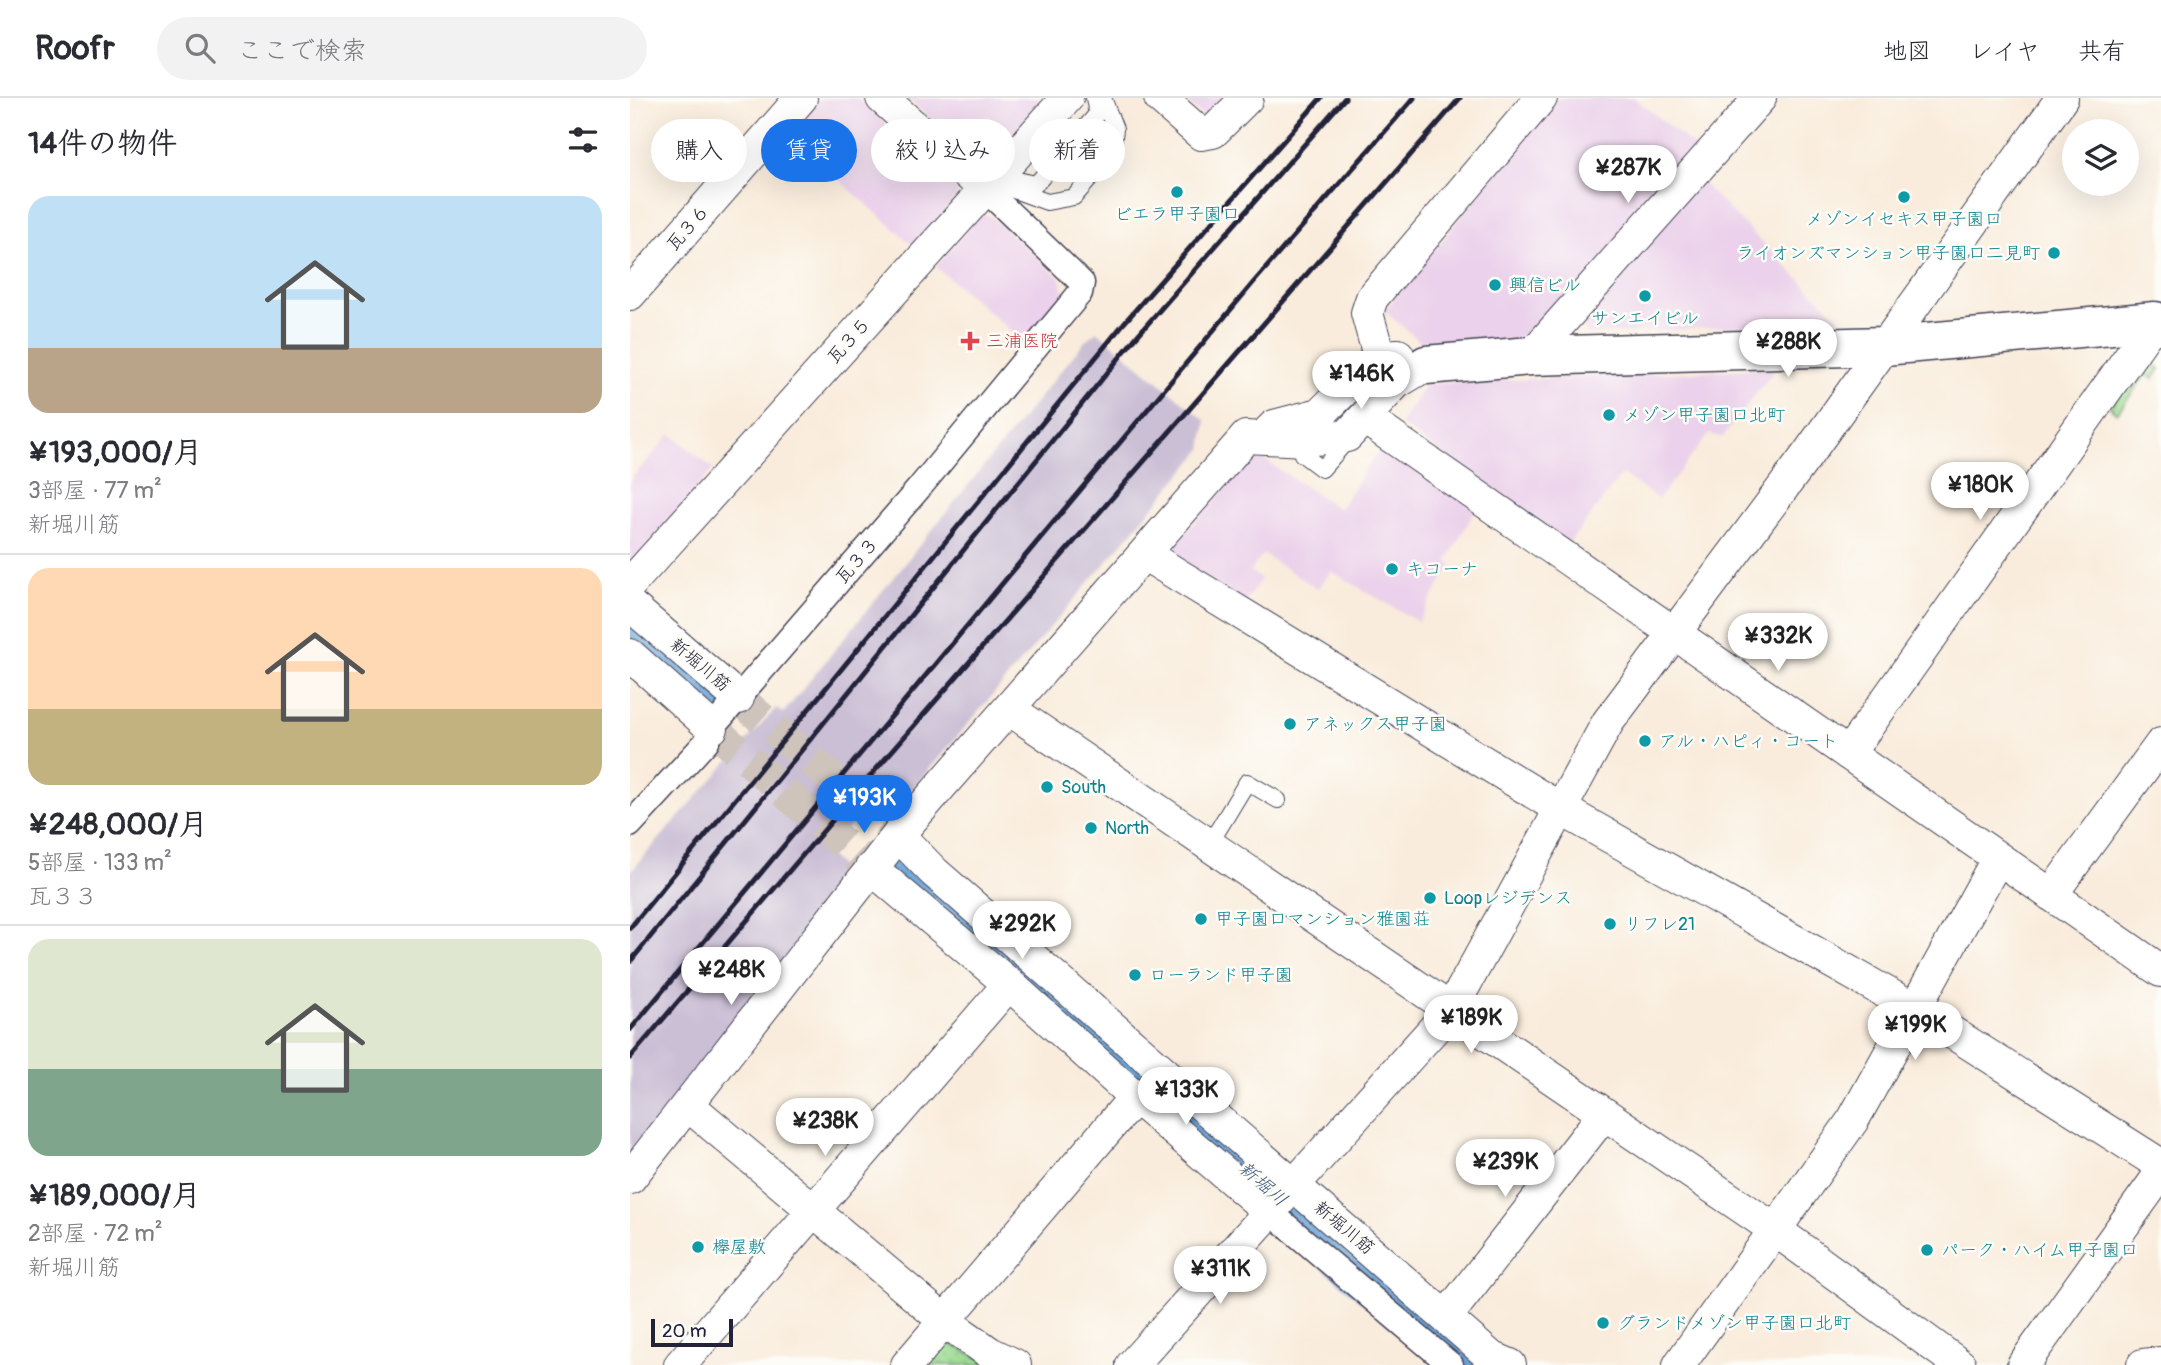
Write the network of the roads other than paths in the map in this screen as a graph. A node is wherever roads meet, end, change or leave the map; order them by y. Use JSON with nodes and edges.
{"nodes":[{"id":1,"x":801,"y":98,"type":"edge"},
{"id":2,"x":882,"y":98,"type":"edge"},
{"id":3,"x":1067,"y":98,"type":"edge"},
{"id":4,"x":1094,"y":98,"type":"edge"},
{"id":5,"x":1103,"y":98,"type":"edge"},
{"id":6,"x":1160,"y":98,"type":"edge"},
{"id":7,"x":1247,"y":98,"type":"edge"},
{"id":8,"x":1541,"y":98,"type":"edge"},
{"id":9,"x":1760,"y":98,"type":"edge"},
{"id":10,"x":2062,"y":98,"type":"edge"},
{"id":11,"x":909,"y":119,"type":"edge"},
{"id":12,"x":1015,"y":155,"type":"edge"},
{"id":13,"x":991,"y":182,"type":"junction"},
{"id":14,"x":630,"y":294,"type":"edge"},
{"id":15,"x":2159,"y":320,"type":"edge"},
{"id":16,"x":1884,"y":346,"type":"junction"},
{"id":17,"x":1531,"y":356,"type":"junction"},
{"id":18,"x":1404,"y":359,"type":"junction"},
{"id":19,"x":1361,"y":424,"type":"junction"},
{"id":20,"x":1306,"y":429,"type":"junction"},
{"id":21,"x":1144,"y":554,"type":"junction"},
{"id":22,"x":630,"y":584,"type":"edge"},
{"id":23,"x":630,"y":605,"type":"edge"},
{"id":24,"x":1675,"y":634,"type":"junction"},
{"id":25,"x":630,"y":654,"type":"edge"},
{"id":26,"x":738,"y":698,"type":"junction"},
{"id":27,"x":1009,"y":709,"type":"junction"},
{"id":28,"x":712,"y":728,"type":"junction"},
{"id":29,"x":2161,"y":744,"type":"edge"},
{"id":30,"x":1848,"y":754,"type":"junction"},
{"id":31,"x":1278,"y":800,"type":"dead end"},
{"id":32,"x":1559,"y":808,"type":"junction"},
{"id":33,"x":630,"y":825,"type":"edge"},
{"id":34,"x":898,"y":835,"type":"junction"},
{"id":35,"x":1209,"y":845,"type":"junction"},
{"id":36,"x":1998,"y":858,"type":"junction"},
{"id":37,"x":871,"y":868,"type":"junction"},
{"id":38,"x":2052,"y":895,"type":"junction"},
{"id":39,"x":2161,"y":971,"type":"edge"},
{"id":40,"x":1009,"y":984,"type":"junction"},
{"id":41,"x":1914,"y":1009,"type":"junction"},
{"id":42,"x":1451,"y":1010,"type":"junction"},
{"id":43,"x":1135,"y":1097,"type":"junction"},
{"id":44,"x":688,"y":1105,"type":"junction"},
{"id":45,"x":1604,"y":1114,"type":"junction"},
{"id":46,"x":2161,"y":1164,"type":"edge"},
{"id":47,"x":2161,"y":1173,"type":"edge"},
{"id":48,"x":630,"y":1178,"type":"edge"},
{"id":49,"x":1281,"y":1199,"type":"junction"},
{"id":50,"x":814,"y":1210,"type":"junction"},
{"id":51,"x":1774,"y":1229,"type":"junction"},
{"id":52,"x":1447,"y":1316,"type":"junction"},
{"id":53,"x":946,"y":1322,"type":"junction"},
{"id":54,"x":1496,"y":1362,"type":"edge"},
{"id":55,"x":2161,"y":1363,"type":"edge"},
{"id":56,"x":680,"y":1365,"type":"edge"},
{"id":57,"x":907,"y":1365,"type":"edge"},
{"id":58,"x":1015,"y":1365,"type":"edge"},
{"id":59,"x":1132,"y":1365,"type":"edge"},
{"id":60,"x":1451,"y":1365,"type":"edge"},
{"id":61,"x":1679,"y":1365,"type":"edge"},
{"id":62,"x":1960,"y":1365,"type":"edge"},
{"id":63,"x":2023,"y":1365,"type":"edge"},
{"id":64,"x":2143,"y":1365,"type":"edge"}],
"edges":[{"from":1,"to":14,"type":"street","name":"瓦３６"},
{"from":2,"to":11,"type":"street"},
{"from":3,"to":12,"type":"street","name":"瓦３５"},
{"from":4,"to":13,"type":"lane"},
{"from":5,"to":13,"type":"lane"},
{"from":6,"to":7,"type":"street"},
{"from":8,"to":18,"type":"street"},
{"from":9,"to":17,"type":"street"},
{"from":10,"to":16,"type":"street"},
{"from":13,"to":22,"type":"street","name":"瓦３５"},
{"from":13,"to":26,"type":"street","name":"瓦３３"},
{"from":15,"to":16,"type":"street"},
{"from":15,"to":30,"type":"street"},
{"from":16,"to":17,"type":"street"},
{"from":16,"to":24,"type":"street"},
{"from":17,"to":18,"type":"street"},
{"from":18,"to":19,"type":"street"},
{"from":18,"to":20,"type":"street"},
{"from":19,"to":20,"type":"street"},
{"from":19,"to":24,"type":"street"},
{"from":20,"to":21,"type":"street"},
{"from":21,"to":27,"type":"street"},
{"from":21,"to":32,"type":"street"},
{"from":23,"to":26,"type":"street","name":"新堀川筋"},
{"from":24,"to":30,"type":"street"},
{"from":24,"to":32,"type":"street"},
{"from":25,"to":28,"type":"street"},
{"from":26,"to":28,"type":"street","name":"瓦３３"},
{"from":27,"to":34,"type":"street"},
{"from":27,"to":35,"type":"street"},
{"from":28,"to":33,"type":"street","name":"瓦３３"},
{"from":29,"to":38,"type":"street"},
{"from":30,"to":36,"type":"street"},
{"from":31,"to":35,"type":"lane"},
{"from":32,"to":41,"type":"street"},
{"from":32,"to":42,"type":"street"},
{"from":34,"to":37,"type":"street"},
{"from":34,"to":49,"type":"street","name":"新堀川筋"},
{"from":35,"to":42,"type":"street"},
{"from":36,"to":38,"type":"street"},
{"from":36,"to":41,"type":"street"},
{"from":37,"to":40,"type":"street"},
{"from":37,"to":44,"type":"street"},
{"from":38,"to":39,"type":"street"},
{"from":40,"to":43,"type":"street"},
{"from":40,"to":50,"type":"street"},
{"from":41,"to":46,"type":"street"},
{"from":41,"to":51,"type":"street"},
{"from":42,"to":45,"type":"street"},
{"from":42,"to":49,"type":"street"},
{"from":43,"to":49,"type":"street"},
{"from":43,"to":53,"type":"street"},
{"from":44,"to":48,"type":"street"},
{"from":44,"to":50,"type":"street"},
{"from":45,"to":51,"type":"street"},
{"from":45,"to":52,"type":"street"},
{"from":47,"to":63,"type":"street"},
{"from":49,"to":52,"type":"street","name":"新堀川筋"},
{"from":49,"to":59,"type":"street"},
{"from":49,"to":60,"type":"street"},
{"from":50,"to":53,"type":"street"},
{"from":50,"to":56,"type":"street"},
{"from":51,"to":61,"type":"street"},
{"from":51,"to":62,"type":"street"},
{"from":52,"to":54,"type":"street","name":"新堀川筋"},
{"from":53,"to":57,"type":"street"},
{"from":53,"to":58,"type":"street"},
{"from":55,"to":64,"type":"street"}]}
